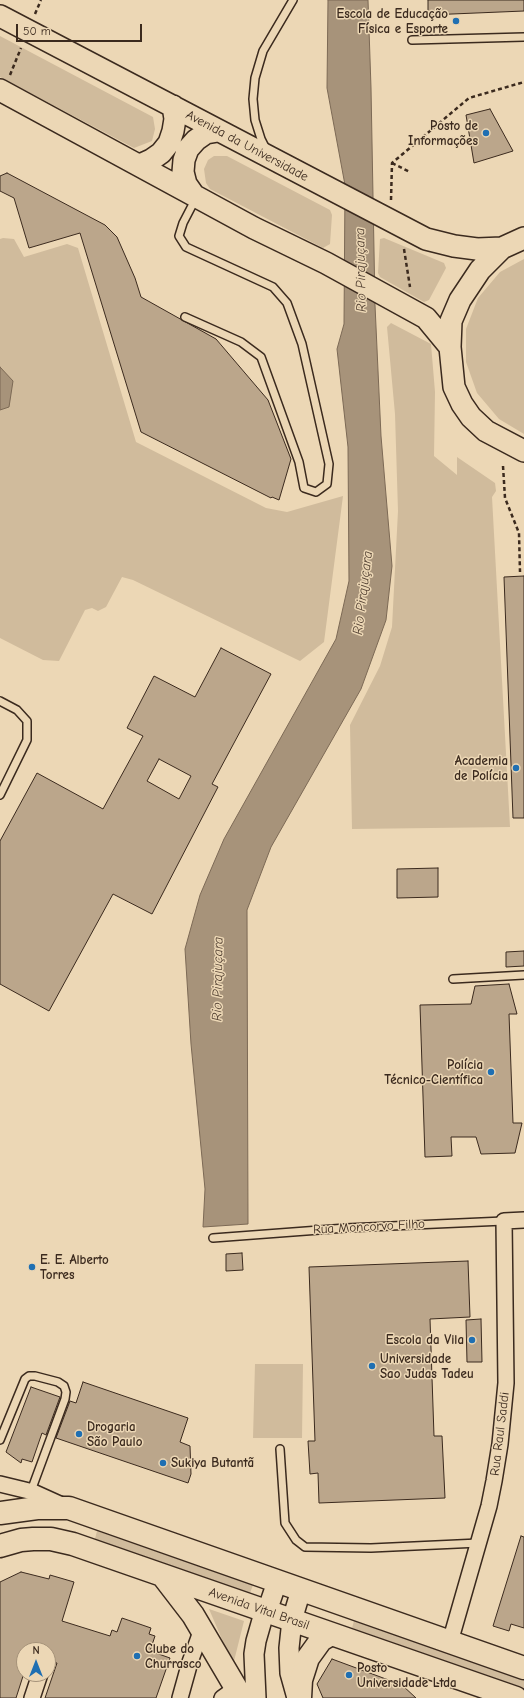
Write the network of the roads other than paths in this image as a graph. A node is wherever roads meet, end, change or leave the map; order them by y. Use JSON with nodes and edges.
{"nodes":[{"id":1,"x":293,"y":0,"type":"edge"},
{"id":2,"x":0,"y":16,"type":"edge"},
{"id":3,"x":524,"y":37,"type":"edge"},
{"id":4,"x":412,"y":40,"type":"dead end"},
{"id":5,"x":2,"y":91,"type":"edge"},
{"id":6,"x":173,"y":106,"type":"junction"},
{"id":7,"x":218,"y":130,"type":"junction"},
{"id":8,"x":271,"y":158,"type":"junction"},
{"id":9,"x":140,"y":165,"type":"junction"},
{"id":10,"x":195,"y":195,"type":"junction"},
{"id":11,"x":524,"y":238,"type":"edge"},
{"id":12,"x":502,"y":248,"type":"junction"},
{"id":13,"x":185,"y":317,"type":"dead end"},
{"id":14,"x":450,"y":347,"type":"junction"},
{"id":15,"x":524,"y":451,"type":"edge"},
{"id":16,"x":0,"y":701,"type":"edge"},
{"id":17,"x":0,"y":795,"type":"edge"},
{"id":18,"x":524,"y":976,"type":"edge"},
{"id":19,"x":453,"y":979,"type":"dead end"},
{"id":20,"x":524,"y":1220,"type":"edge"},
{"id":21,"x":504,"y":1221,"type":"junction"},
{"id":22,"x":213,"y":1238,"type":"dead end"},
{"id":23,"x":0,"y":1440,"type":"edge"},
{"id":24,"x":280,"y":1450,"type":"dead end"},
{"id":25,"x":0,"y":1484,"type":"edge"},
{"id":26,"x":31,"y":1491,"type":"junction"},
{"id":27,"x":69,"y":1508,"type":"junction"},
{"id":28,"x":0,"y":1513,"type":"edge"},
{"id":29,"x":479,"y":1543,"type":"junction"},
{"id":30,"x":0,"y":1546,"type":"edge"},
{"id":31,"x":163,"y":1576,"type":"junction"},
{"id":32,"x":277,"y":1582,"type":"junction"},
{"id":33,"x":301,"y":1590,"type":"junction"},
{"id":34,"x":267,"y":1611,"type":"junction"},
{"id":35,"x":292,"y":1620,"type":"junction"},
{"id":36,"x":202,"y":1629,"type":"junction"},
{"id":37,"x":331,"y":1634,"type":"junction"},
{"id":38,"x":450,"y":1642,"type":"junction"},
{"id":39,"x":524,"y":1668,"type":"edge"},
{"id":40,"x":37,"y":1682,"type":"edge"},
{"id":41,"x":233,"y":1695,"type":"edge"},
{"id":42,"x":32,"y":1698,"type":"edge"},
{"id":43,"x":180,"y":1698,"type":"edge"},
{"id":44,"x":256,"y":1698,"type":"edge"},
{"id":45,"x":299,"y":1698,"type":"edge"},
{"id":46,"x":516,"y":1698,"type":"edge"}],
"edges":[{"from":1,"to":8,"type":"lane"},
{"from":2,"to":6,"type":"main road","name":"Avenida da Universidade"},
{"from":3,"to":4,"type":"lane"},
{"from":5,"to":9,"type":"main road"},
{"from":6,"to":7,"type":"main road","name":"Avenida da Universidade"},
{"from":6,"to":9,"type":"main road"},
{"from":7,"to":8,"type":"main road","name":"Avenida da Universidade"},
{"from":7,"to":10,"type":"main road"},
{"from":8,"to":12,"type":"main road","name":"Avenida da Universidade"},
{"from":9,"to":10,"type":"main road"},
{"from":10,"to":13,"type":"lane"},
{"from":10,"to":14,"type":"main road"},
{"from":11,"to":12,"type":"main road"},
{"from":12,"to":14,"type":"main road"},
{"from":14,"to":15,"type":"main road"},
{"from":16,"to":17,"type":"lane"},
{"from":18,"to":19,"type":"lane"},
{"from":20,"to":21,"type":"street","name":"Rua Moncorvo Filho"},
{"from":21,"to":22,"type":"lane","name":"Rua Moncorvo Filho"},
{"from":21,"to":29,"type":"street","name":"Rua Raul Saddi"},
{"from":23,"to":26,"type":"lane"},
{"from":24,"to":29,"type":"lane"},
{"from":25,"to":26,"type":"street"},
{"from":26,"to":27,"type":"street"},
{"from":27,"to":28,"type":"main road"},
{"from":27,"to":32,"type":"main road"},
{"from":29,"to":38,"type":"street","name":"Rua Raul Saddi"},
{"from":30,"to":31,"type":"main road","name":"Avenida Vital Brasil"},
{"from":31,"to":34,"type":"main road","name":"Avenida Vital Brasil"},
{"from":31,"to":36,"type":"main road"},
{"from":32,"to":33,"type":"main road"},
{"from":32,"to":34,"type":"street"},
{"from":33,"to":35,"type":"street"},
{"from":33,"to":38,"type":"main road"},
{"from":34,"to":35,"type":"main road","name":"Avenida Vital Brasil"},
{"from":34,"to":44,"type":"street"},
{"from":35,"to":37,"type":"main road","name":"Avenida Vital Brasil"},
{"from":35,"to":45,"type":"street"},
{"from":36,"to":41,"type":"main road"},
{"from":36,"to":43,"type":"street"},
{"from":37,"to":45,"type":"main road"},
{"from":37,"to":46,"type":"main road","name":"Avenida Vital Brasil"},
{"from":38,"to":39,"type":"main road"},
{"from":40,"to":42,"type":"street"}]}
